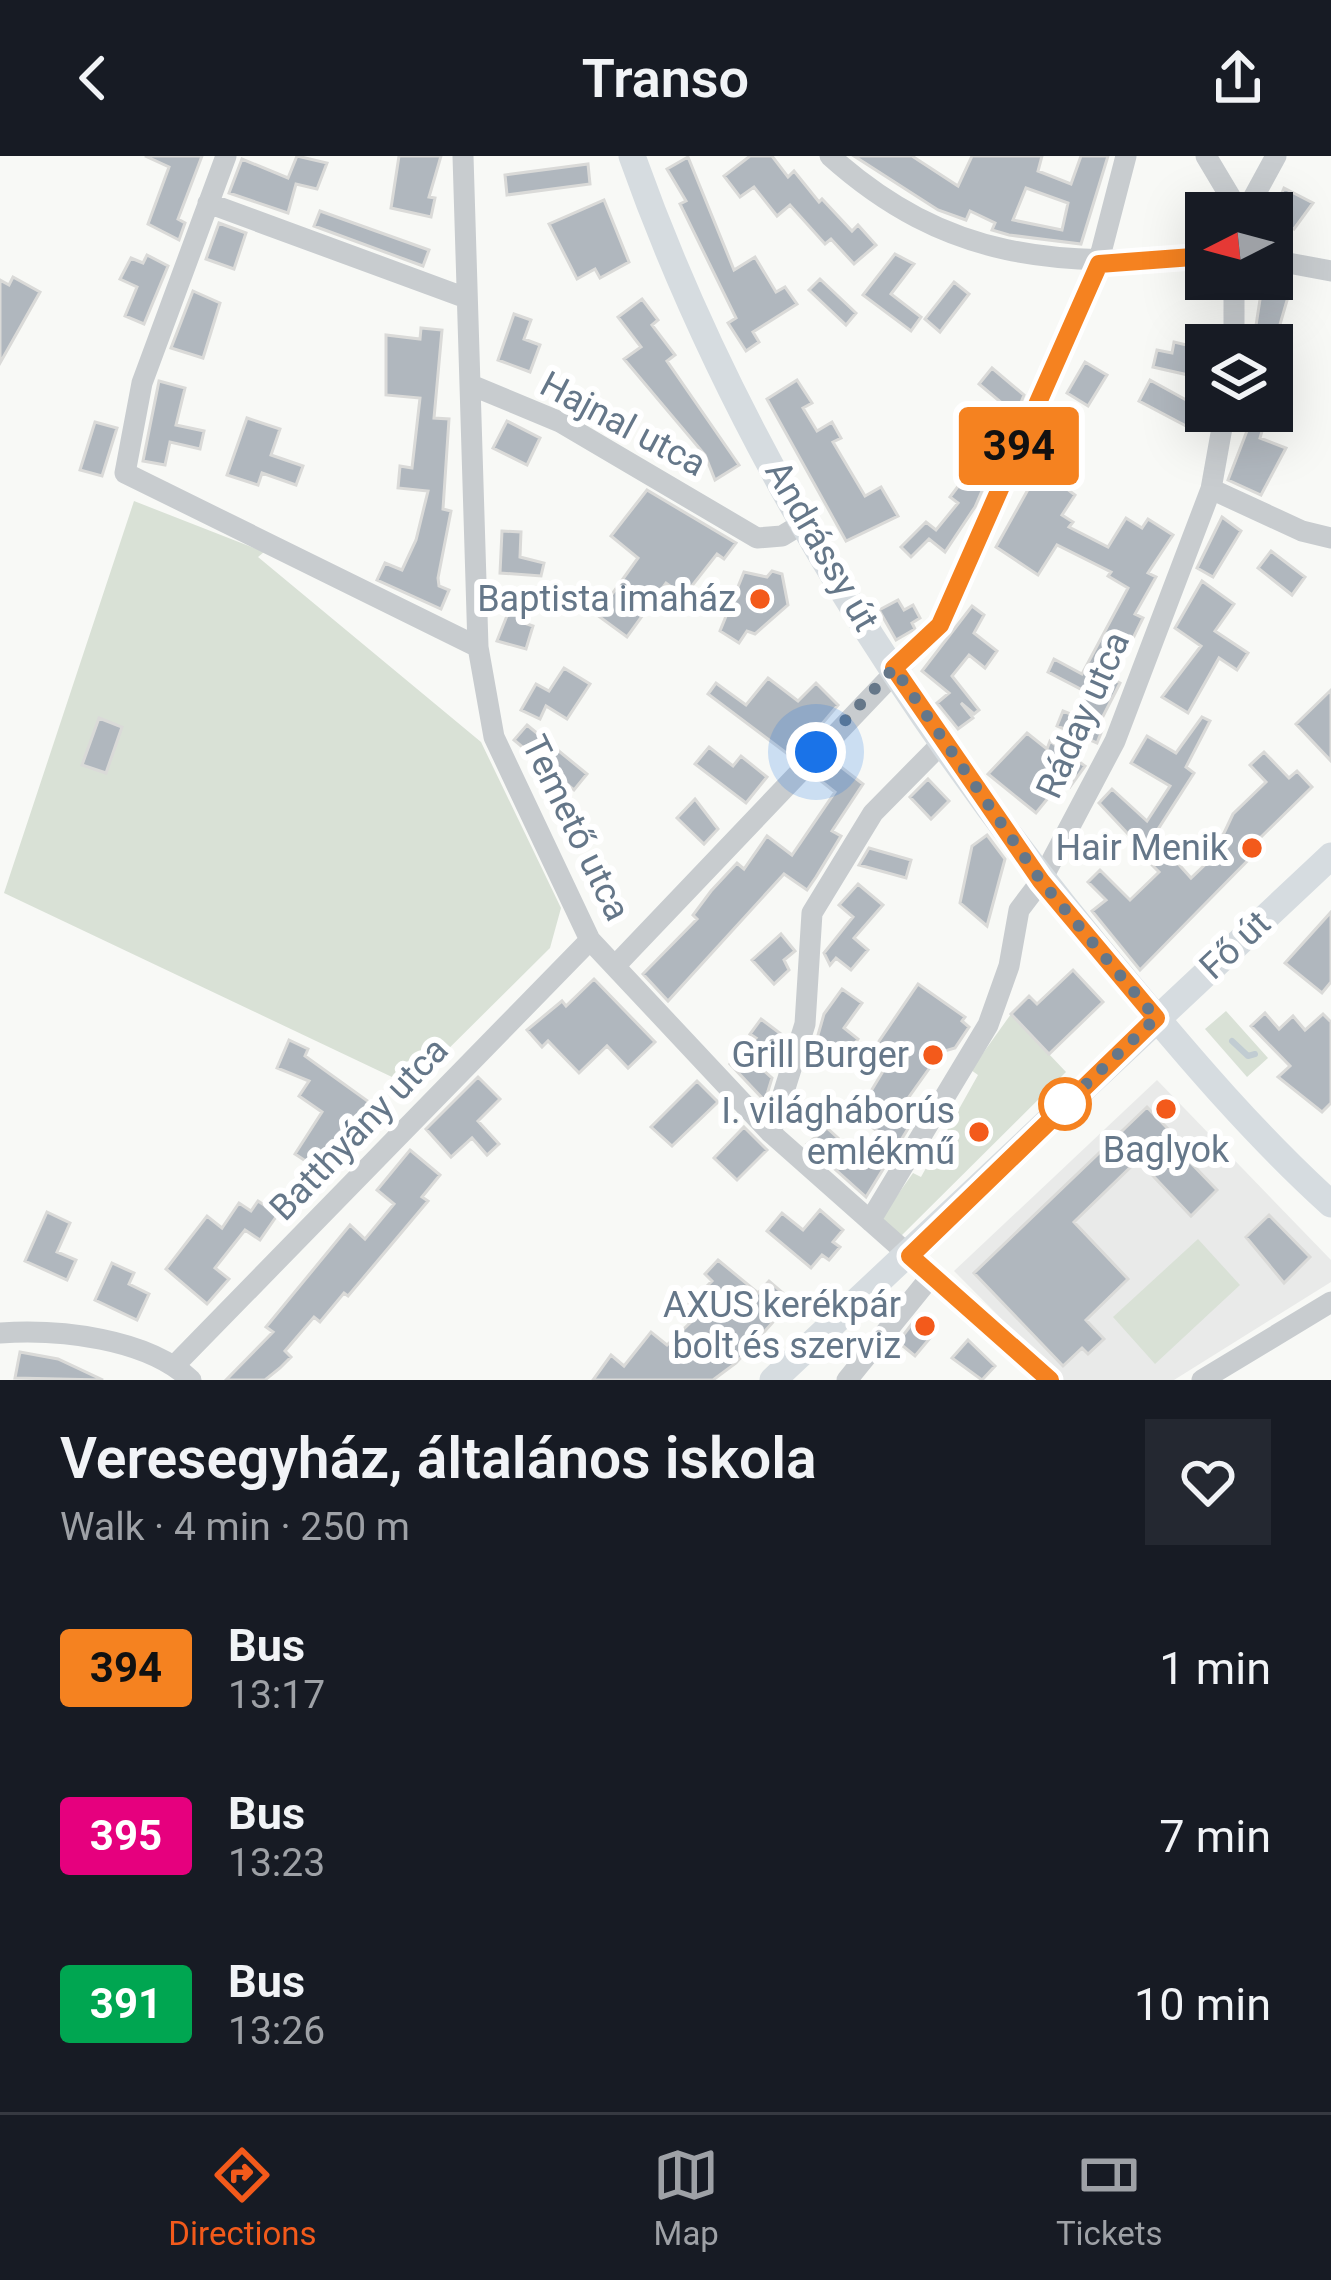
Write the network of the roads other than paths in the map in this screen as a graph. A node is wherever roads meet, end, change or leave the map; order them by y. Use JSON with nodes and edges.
{"nodes":[{"id":1,"x":226,"y":156,"type":"edge"},
{"id":2,"x":464,"y":156,"type":"edge"},
{"id":3,"x":632,"y":156,"type":"edge"},
{"id":4,"x":830,"y":156,"type":"edge"},
{"id":5,"x":1126,"y":156,"type":"edge"},
{"id":6,"x":1205,"y":156,"type":"edge"},
{"id":7,"x":1276,"y":156,"type":"edge"},
{"id":8,"x":1228,"y":192,"type":"edge"},
{"id":9,"x":1255,"y":192,"type":"edge"},
{"id":10,"x":208,"y":203,"type":"junction"},
{"id":11,"x":1185,"y":258,"type":"edge"},
{"id":12,"x":1099,"y":264,"type":"junction"},
{"id":13,"x":1293,"y":264,"type":"edge"},
{"id":14,"x":1331,"y":272,"type":"edge"},
{"id":15,"x":466,"y":298,"type":"junction"},
{"id":16,"x":471,"y":385,"type":"junction"},
{"id":17,"x":1222,"y":432,"type":"edge"},
{"id":18,"x":1210,"y":489,"type":"junction"},
{"id":19,"x":805,"y":522,"type":"junction"},
{"id":20,"x":1331,"y":538,"type":"edge"},
{"id":21,"x":478,"y":647,"type":"junction"},
{"id":22,"x":894,"y":668,"type":"junction"},
{"id":23,"x":943,"y":742,"type":"junction"},
{"id":24,"x":1331,"y":856,"type":"edge"},
{"id":25,"x":1041,"y":881,"type":"junction"},
{"id":26,"x":590,"y":940,"type":"junction"},
{"id":27,"x":616,"y":965,"type":"junction"},
{"id":28,"x":1156,"y":1018,"type":"junction"},
{"id":29,"x":771,"y":1133,"type":"junction"},
{"id":30,"x":1331,"y":1204,"type":"edge"},
{"id":31,"x":870,"y":1221,"type":"junction"},
{"id":32,"x":910,"y":1256,"type":"junction"},
{"id":33,"x":933,"y":1274,"type":"junction"},
{"id":34,"x":1331,"y":1302,"type":"edge"},
{"id":35,"x":0,"y":1333,"type":"edge"},
{"id":36,"x":183,"y":1372,"type":"edge"},
{"id":37,"x":773,"y":1380,"type":"edge"},
{"id":38,"x":847,"y":1380,"type":"edge"},
{"id":39,"x":1050,"y":1380,"type":"edge"},
{"id":40,"x":1202,"y":1380,"type":"edge"}],
"edges":[{"from":1,"to":10,"type":"street"},
{"from":2,"to":15,"type":"street","name":"Temető utca"},
{"from":3,"to":19,"type":"main road","name":"Andrássy út"},
{"from":4,"to":12,"type":"street"},
{"from":5,"to":12,"type":"street"},
{"from":6,"to":8,"type":"street"},
{"from":7,"to":9,"type":"street"},
{"from":10,"to":15,"type":"street"},
{"from":10,"to":21,"type":"street"},
{"from":11,"to":12,"type":"street"},
{"from":12,"to":22,"type":"street"},
{"from":13,"to":14,"type":"street"},
{"from":15,"to":16,"type":"street","name":"Temető utca"},
{"from":16,"to":19,"type":"street","name":"Hajnal utca"},
{"from":16,"to":21,"type":"street","name":"Temető utca"},
{"from":17,"to":18,"type":"street","name":"Ráday utca"},
{"from":18,"to":20,"type":"street"},
{"from":18,"to":25,"type":"street","name":"Ráday utca"},
{"from":19,"to":22,"type":"main road","name":"Andrássy út"},
{"from":21,"to":26,"type":"street","name":"Temető utca"},
{"from":22,"to":23,"type":"main road","name":"Andrássy út"},
{"from":22,"to":27,"type":"street"},
{"from":23,"to":25,"type":"main road","name":"Andrássy út"},
{"from":23,"to":29,"type":"street"},
{"from":24,"to":28,"type":"main road","name":"Fő út"},
{"from":25,"to":28,"type":"main road","name":"Andrássy út"},
{"from":25,"to":31,"type":"street","name":"Ráday utca"},
{"from":26,"to":27,"type":"street","name":"Temető utca"},
{"from":26,"to":36,"type":"street","name":"Batthyány utca"},
{"from":27,"to":29,"type":"street","name":"Temető utca"},
{"from":28,"to":30,"type":"main road","name":"Andrássy út"},
{"from":28,"to":32,"type":"main road","name":"Fő út"},
{"from":29,"to":31,"type":"street","name":"Temető utca"},
{"from":31,"to":32,"type":"street","name":"Temető utca"},
{"from":32,"to":33,"type":"street","name":"Temető utca"},
{"from":32,"to":37,"type":"main road","name":"Fő út"},
{"from":33,"to":38,"type":"street"},
{"from":33,"to":39,"type":"street","name":"Temető utca"},
{"from":34,"to":40,"type":"street"},
{"from":35,"to":36,"type":"street"}]}
